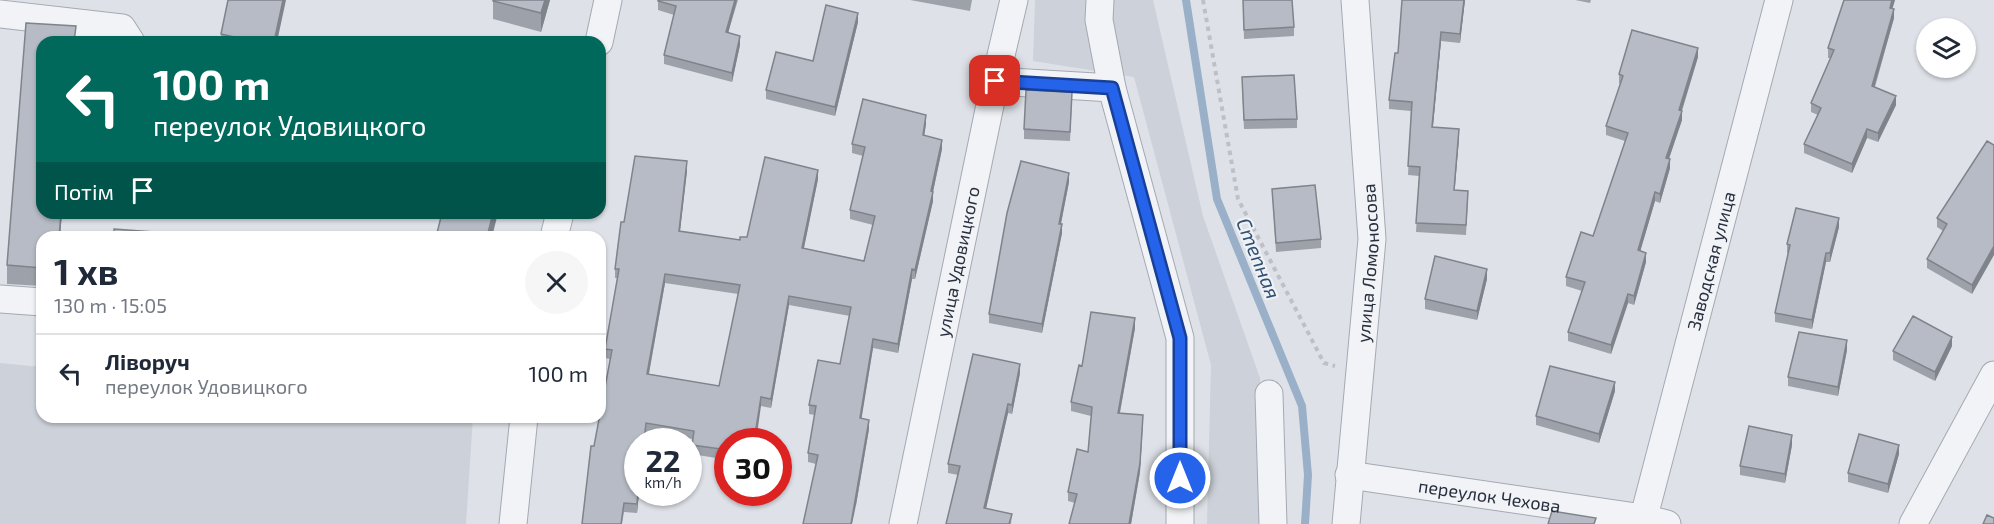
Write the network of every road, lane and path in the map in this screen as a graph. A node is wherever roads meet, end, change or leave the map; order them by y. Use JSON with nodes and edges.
{"nodes":[{"id":1,"x":608,"y":0,"type":"edge"},
{"id":2,"x":1014,"y":0,"type":"edge"},
{"id":3,"x":1100,"y":0,"type":"edge"},
{"id":4,"x":1203,"y":0,"type":"edge"},
{"id":5,"x":1355,"y":0,"type":"edge"},
{"id":6,"x":1779,"y":0,"type":"edge"},
{"id":7,"x":0,"y":14,"type":"edge"},
{"id":8,"x":127,"y":36,"type":"edge"},
{"id":9,"x":600,"y":36,"type":"edge"},
{"id":10,"x":995,"y":81,"type":"junction"},
{"id":11,"x":1112,"y":88,"type":"junction"},
{"id":12,"x":0,"y":299,"type":"edge"},
{"id":13,"x":36,"y":302,"type":"edge"},
{"id":14,"x":1359,"y":373,"type":"junction"},
{"id":15,"x":1994,"y":375,"type":"edge"},
{"id":16,"x":1269,"y":394,"type":"dead end"},
{"id":17,"x":523,"y":423,"type":"edge"},
{"id":18,"x":1349,"y":475,"type":"junction"},
{"id":19,"x":1651,"y":522,"type":"edge"},
{"id":20,"x":513,"y":524,"type":"edge"},
{"id":21,"x":903,"y":524,"type":"edge"},
{"id":22,"x":1180,"y":524,"type":"edge"},
{"id":23,"x":1273,"y":524,"type":"edge"},
{"id":24,"x":1346,"y":524,"type":"edge"},
{"id":25,"x":1913,"y":524,"type":"edge"}],
"edges":[{"from":1,"to":9,"type":"street"},
{"from":2,"to":10,"type":"street","name":"улица Удовицкого"},
{"from":3,"to":11,"type":"street"},
{"from":4,"to":14,"type":"path"},
{"from":5,"to":14,"type":"street","name":"улица Ломоносова"},
{"from":6,"to":19,"type":"street","name":"Заводская улица"},
{"from":7,"to":8,"type":"street"},
{"from":10,"to":11,"type":"street"},
{"from":10,"to":21,"type":"street","name":"улица Удовицкого"},
{"from":11,"to":22,"type":"street"},
{"from":12,"to":13,"type":"street"},
{"from":14,"to":18,"type":"street","name":"улица Ломоносова"},
{"from":15,"to":25,"type":"street"},
{"from":16,"to":23,"type":"street"},
{"from":17,"to":20,"type":"street"},
{"from":18,"to":19,"type":"street","name":"переулок Чехова"},
{"from":18,"to":24,"type":"street","name":"улица Ломоносова"}]}
